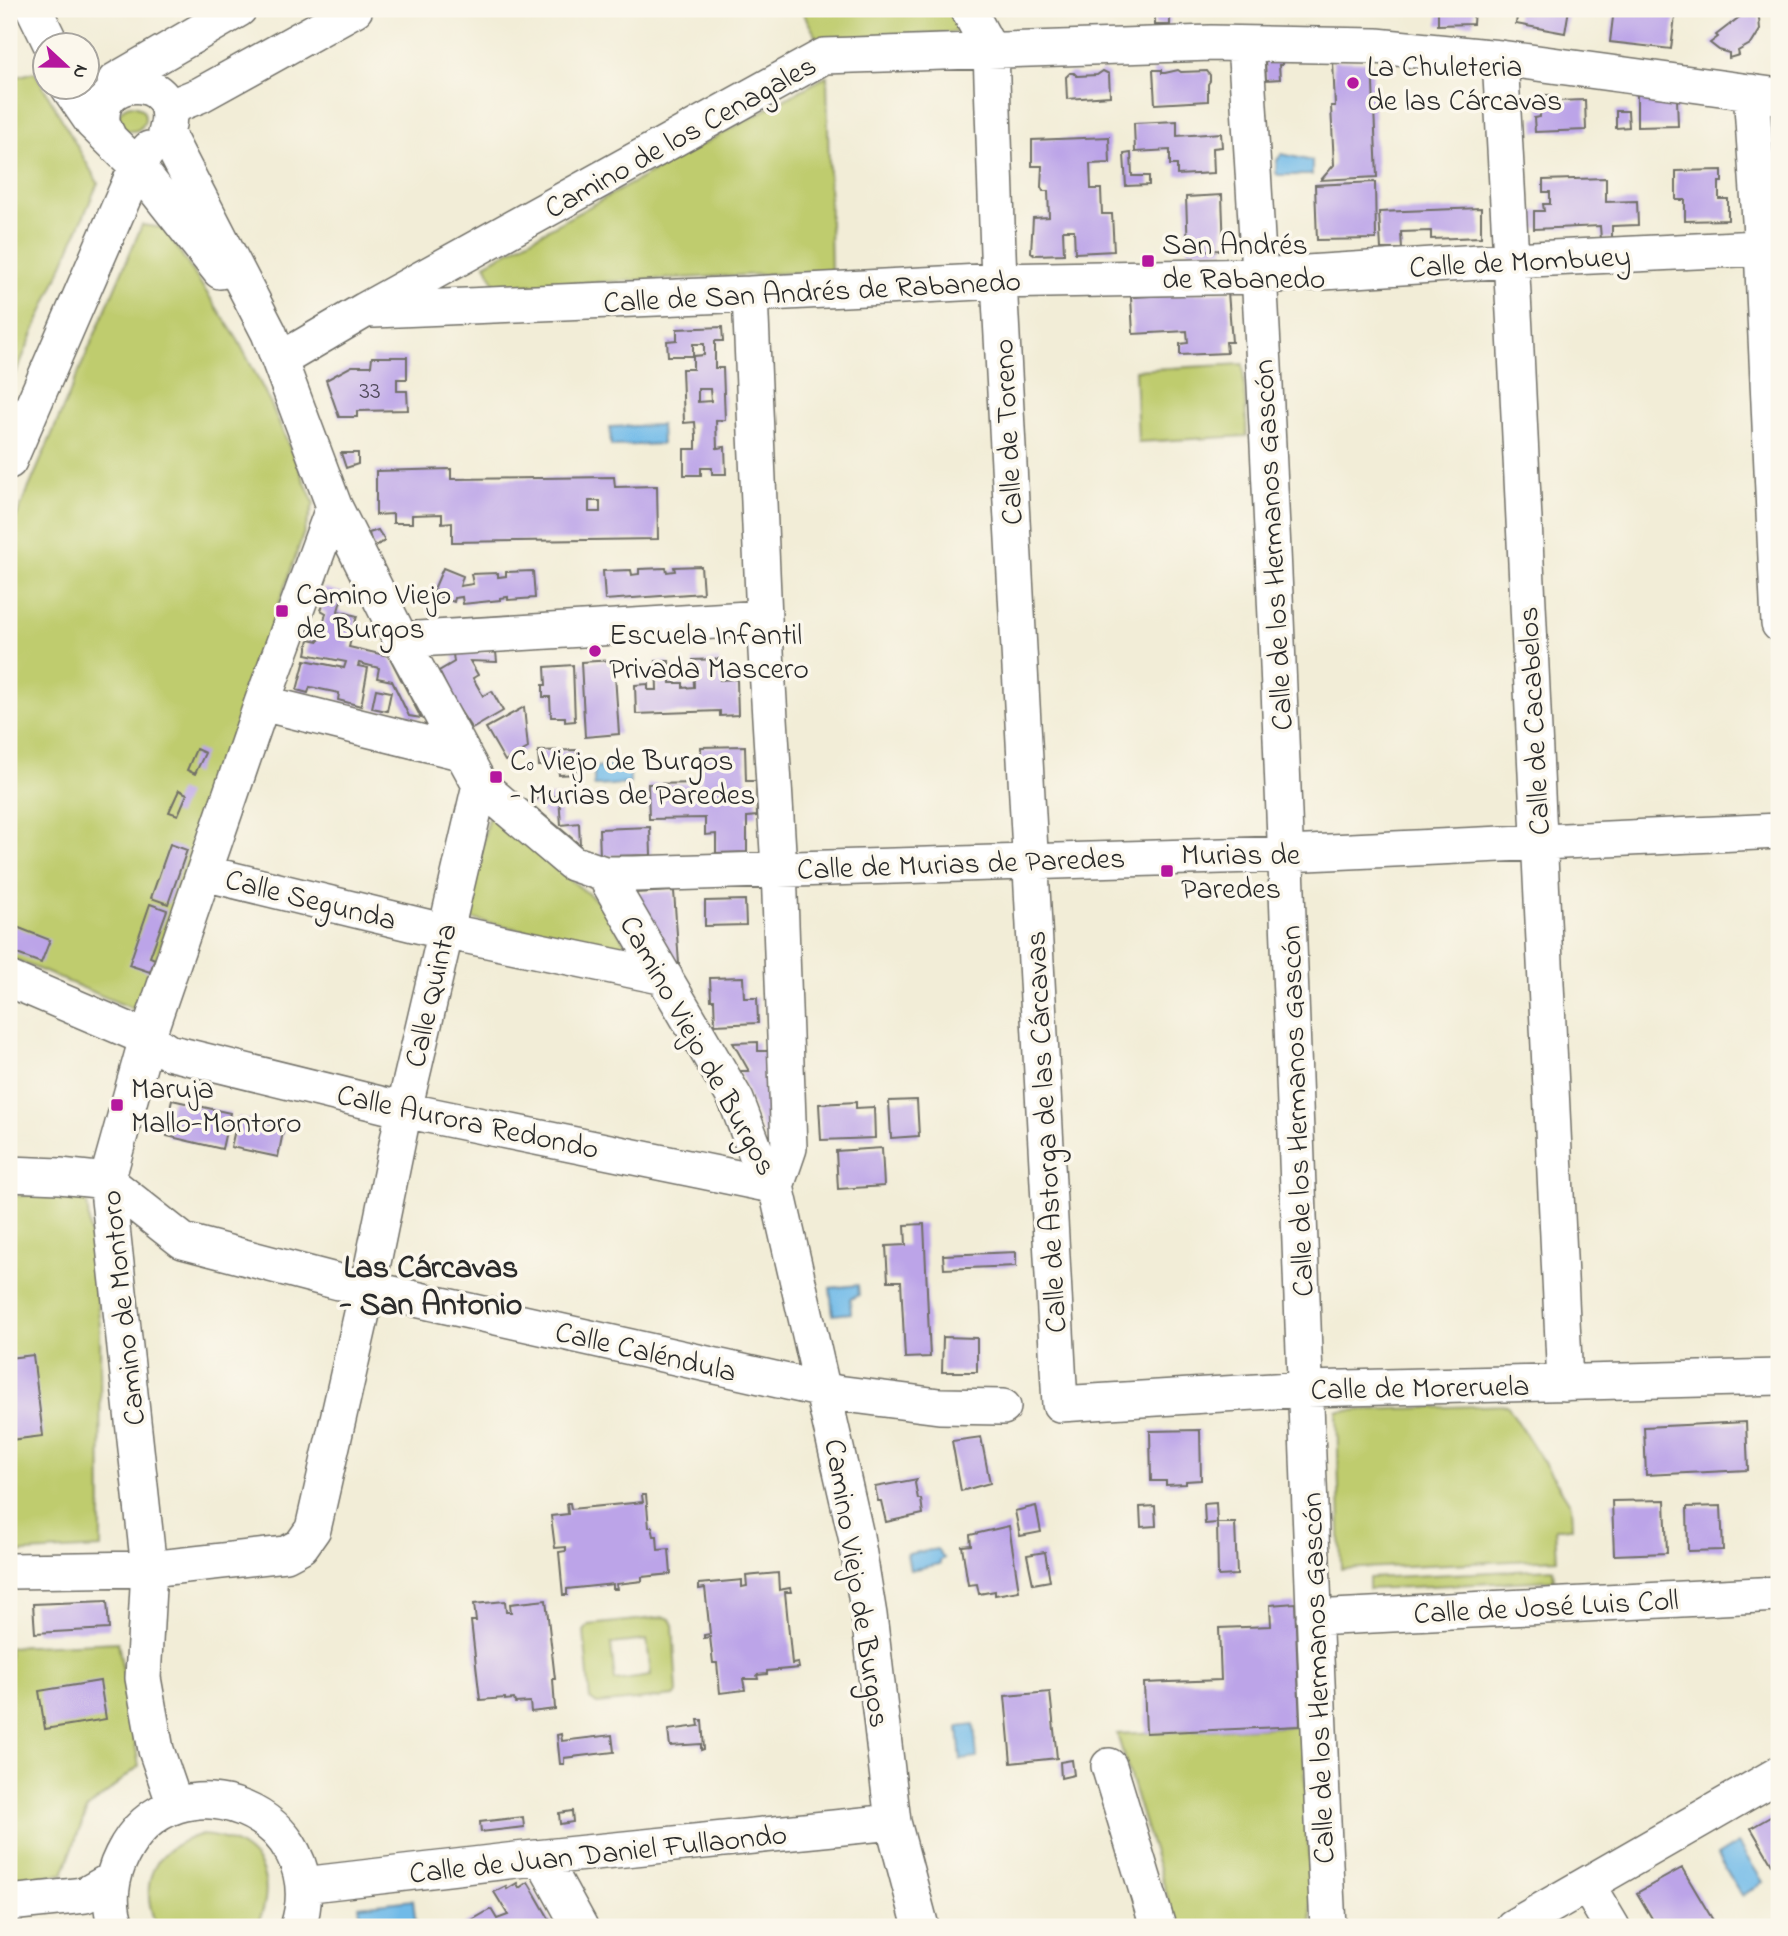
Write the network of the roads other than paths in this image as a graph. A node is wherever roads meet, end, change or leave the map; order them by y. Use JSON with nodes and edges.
{"nodes":[{"id":1,"x":34,"y":9,"type":"edge"},
{"id":2,"x":239,"y":9,"type":"edge"},
{"id":3,"x":355,"y":9,"type":"edge"},
{"id":4,"x":968,"y":9,"type":"edge"},
{"id":5,"x":45,"y":32,"type":"edge"},
{"id":6,"x":1245,"y":44,"type":"junction"},
{"id":7,"x":991,"y":52,"type":"junction"},
{"id":8,"x":1500,"y":58,"type":"junction"},
{"id":9,"x":111,"y":80,"type":"edge"},
{"id":10,"x":1765,"y":94,"type":"edge"},
{"id":11,"x":79,"y":102,"type":"edge"},
{"id":12,"x":142,"y":140,"type":"junction"},
{"id":13,"x":1770,"y":248,"type":"edge"},
{"id":14,"x":1511,"y":260,"type":"junction"},
{"id":15,"x":1260,"y":276,"type":"junction"},
{"id":16,"x":999,"y":281,"type":"junction"},
{"id":17,"x":750,"y":295,"type":"junction"},
{"id":18,"x":365,"y":310,"type":"junction"},
{"id":19,"x":275,"y":346,"type":"junction"},
{"id":20,"x":9,"y":461,"type":"edge"},
{"id":21,"x":334,"y":506,"type":"junction"},
{"id":22,"x":764,"y":618,"type":"junction"},
{"id":23,"x":1779,"y":624,"type":"edge"},
{"id":24,"x":401,"y":640,"type":"junction"},
{"id":25,"x":262,"y":703,"type":"junction"},
{"id":26,"x":460,"y":752,"type":"junction"},
{"id":27,"x":480,"y":785,"type":"junction"},
{"id":28,"x":1779,"y":831,"type":"edge"},
{"id":29,"x":1539,"y":843,"type":"junction"},
{"id":30,"x":1286,"y":854,"type":"junction"},
{"id":31,"x":1030,"y":861,"type":"junction"},
{"id":32,"x":779,"y":868,"type":"junction"},
{"id":33,"x":204,"y":873,"type":"junction"},
{"id":34,"x":604,"y":874,"type":"junction"},
{"id":35,"x":444,"y":932,"type":"junction"},
{"id":36,"x":665,"y":977,"type":"junction"},
{"id":37,"x":9,"y":979,"type":"edge"},
{"id":38,"x":147,"y":1038,"type":"junction"},
{"id":39,"x":404,"y":1110,"type":"junction"},
{"id":40,"x":9,"y":1174,"type":"edge"},
{"id":41,"x":107,"y":1181,"type":"junction"},
{"id":42,"x":776,"y":1186,"type":"junction"},
{"id":43,"x":368,"y":1287,"type":"junction"},
{"id":44,"x":1779,"y":1377,"type":"edge"},
{"id":45,"x":1565,"y":1383,"type":"junction"},
{"id":46,"x":824,"y":1389,"type":"junction"},
{"id":47,"x":1306,"y":1390,"type":"junction"},
{"id":48,"x":1060,"y":1404,"type":"joint"},
{"id":49,"x":1003,"y":1407,"type":"dead end"},
{"id":50,"x":149,"y":1569,"type":"junction"},
{"id":51,"x":9,"y":1571,"type":"edge"},
{"id":52,"x":1779,"y":1594,"type":"edge"},
{"id":53,"x":1314,"y":1618,"type":"junction"},
{"id":54,"x":1109,"y":1766,"type":"dead end"},
{"id":55,"x":1779,"y":1774,"type":"edge"},
{"id":56,"x":175,"y":1805,"type":"junction"},
{"id":57,"x":893,"y":1822,"type":"junction"},
{"id":58,"x":541,"y":1858,"type":"junction"},
{"id":59,"x":113,"y":1879,"type":"junction"},
{"id":60,"x":303,"y":1885,"type":"junction"},
{"id":61,"x":1587,"y":1885,"type":"junction"},
{"id":62,"x":9,"y":1903,"type":"edge"},
{"id":63,"x":117,"y":1927,"type":"edge"},
{"id":64,"x":298,"y":1927,"type":"edge"},
{"id":65,"x":580,"y":1927,"type":"edge"},
{"id":66,"x":921,"y":1927,"type":"edge"},
{"id":67,"x":1158,"y":1927,"type":"edge"},
{"id":68,"x":1328,"y":1927,"type":"edge"},
{"id":69,"x":1513,"y":1927,"type":"edge"},
{"id":70,"x":1612,"y":1927,"type":"edge"}],
"edges":[{"from":1,"to":5,"type":"street"},
{"from":2,"to":9,"type":"street"},
{"from":3,"to":12,"type":"street"},
{"from":4,"to":7,"type":"street","name":"Calle de Toreno"},
{"from":6,"to":7,"type":"street","name":"Camino de los Cenagales"},
{"from":6,"to":8,"type":"street","name":"Camino de los Cenagales"},
{"from":6,"to":15,"type":"street","name":"Calle de los Hermanos Gascón"},
{"from":7,"to":16,"type":"street","name":"Calle de Toreno"},
{"from":7,"to":18,"type":"street","name":"Camino de los Cenagales"},
{"from":8,"to":10,"type":"street","name":"Camino de los Cenagales"},
{"from":8,"to":14,"type":"street","name":"Calle de Cacabelos"},
{"from":9,"to":12,"type":"street"},
{"from":9,"to":12,"type":"street"},
{"from":10,"to":13,"type":"street"},
{"from":11,"to":12,"type":"street"},
{"from":12,"to":19,"type":"street"},
{"from":12,"to":20,"type":"street"},
{"from":13,"to":14,"type":"street","name":"Calle de Mombuey"},
{"from":13,"to":23,"type":"street"},
{"from":14,"to":15,"type":"street","name":"Calle de Mombuey"},
{"from":14,"to":29,"type":"street","name":"Calle de Cacabelos"},
{"from":15,"to":16,"type":"street","name":"Calle de San Andrés de Rabanedo"},
{"from":15,"to":30,"type":"street","name":"Calle de los Hermanos Gascón"},
{"from":16,"to":17,"type":"street","name":"Calle de San Andrés de Rabanedo"},
{"from":16,"to":31,"type":"street","name":"Calle de Toreno"},
{"from":17,"to":18,"type":"street","name":"Calle de San Andrés de Rabanedo"},
{"from":17,"to":22,"type":"street"},
{"from":18,"to":19,"type":"street","name":"Camino de los Cenagales"},
{"from":19,"to":21,"type":"street"},
{"from":21,"to":24,"type":"street"},
{"from":21,"to":25,"type":"street","name":"Camino de Montoro"},
{"from":22,"to":24,"type":"street"},
{"from":22,"to":32,"type":"street"},
{"from":24,"to":26,"type":"street"},
{"from":25,"to":26,"type":"street"},
{"from":25,"to":33,"type":"street","name":"Camino de Montoro"},
{"from":26,"to":27,"type":"street"},
{"from":27,"to":34,"type":"street"},
{"from":27,"to":35,"type":"street","name":"Calle Quinta"},
{"from":28,"to":29,"type":"street","name":"Calle de Murias de Paredes"},
{"from":29,"to":30,"type":"street","name":"Calle de Murias de Paredes"},
{"from":29,"to":45,"type":"street","name":"Calle de Cacabelos"},
{"from":30,"to":31,"type":"street","name":"Calle de Murias de Paredes"},
{"from":30,"to":47,"type":"street","name":"Calle de los Hermanos Gascón"},
{"from":31,"to":32,"type":"street","name":"Calle de Murias de Paredes"},
{"from":31,"to":48,"type":"street","name":"Calle de Astorga de las Cárcavas"},
{"from":32,"to":34,"type":"street","name":"Calle de Murias de Paredes"},
{"from":32,"to":42,"type":"street"},
{"from":33,"to":35,"type":"street","name":"Calle Segunda"},
{"from":33,"to":38,"type":"street","name":"Camino de Montoro"},
{"from":34,"to":36,"type":"street","name":"Camino Viejo de Burgos"},
{"from":35,"to":36,"type":"street","name":"Calle Segunda"},
{"from":35,"to":39,"type":"street","name":"Calle Quinta"},
{"from":36,"to":42,"type":"street","name":"Camino Viejo de Burgos"},
{"from":37,"to":38,"type":"street","name":"Calle Aurora Redondo"},
{"from":38,"to":39,"type":"street","name":"Calle Aurora Redondo"},
{"from":38,"to":41,"type":"street","name":"Camino de Montoro"},
{"from":39,"to":42,"type":"street","name":"Calle Aurora Redondo"},
{"from":39,"to":43,"type":"street","name":"Calle Quinta"},
{"from":40,"to":41,"type":"street"},
{"from":41,"to":43,"type":"street","name":"Calle Caléndula"},
{"from":41,"to":50,"type":"street","name":"Camino de Montoro"},
{"from":42,"to":46,"type":"street","name":"Camino Viejo de Burgos"},
{"from":43,"to":46,"type":"street","name":"Calle Caléndula"},
{"from":43,"to":50,"type":"street","name":"Calle Quinta"},
{"from":44,"to":45,"type":"street","name":"Calle de Moreruela"},
{"from":45,"to":47,"type":"street","name":"Calle de Moreruela"},
{"from":46,"to":49,"type":"street","name":"Calle Caléndula"},
{"from":46,"to":57,"type":"street","name":"Camino Viejo de Burgos"},
{"from":47,"to":48,"type":"street","name":"Calle de Moreruela"},
{"from":47,"to":53,"type":"street","name":"Calle de los Hermanos Gascón"},
{"from":50,"to":51,"type":"street","name":"Calle Quinta"},
{"from":50,"to":56,"type":"street","name":"Camino de Montoro"},
{"from":52,"to":53,"type":"street","name":"Calle de José Luis Coll"},
{"from":53,"to":68,"type":"street","name":"Calle de los Hermanos Gascón"},
{"from":54,"to":67,"type":"street"},
{"from":55,"to":61,"type":"street"},
{"from":56,"to":59,"type":"street"},
{"from":56,"to":60,"type":"street"},
{"from":57,"to":58,"type":"street","name":"Calle de Juan Daniel Fullaondo"},
{"from":57,"to":66,"type":"street","name":"Camino Viejo de Burgos"},
{"from":58,"to":60,"type":"street","name":"Calle de Juan Daniel Fullaondo"},
{"from":58,"to":65,"type":"street"},
{"from":59,"to":62,"type":"street"},
{"from":59,"to":63,"type":"street"},
{"from":60,"to":64,"type":"street"},
{"from":61,"to":69,"type":"street"},
{"from":61,"to":70,"type":"street"}]}
